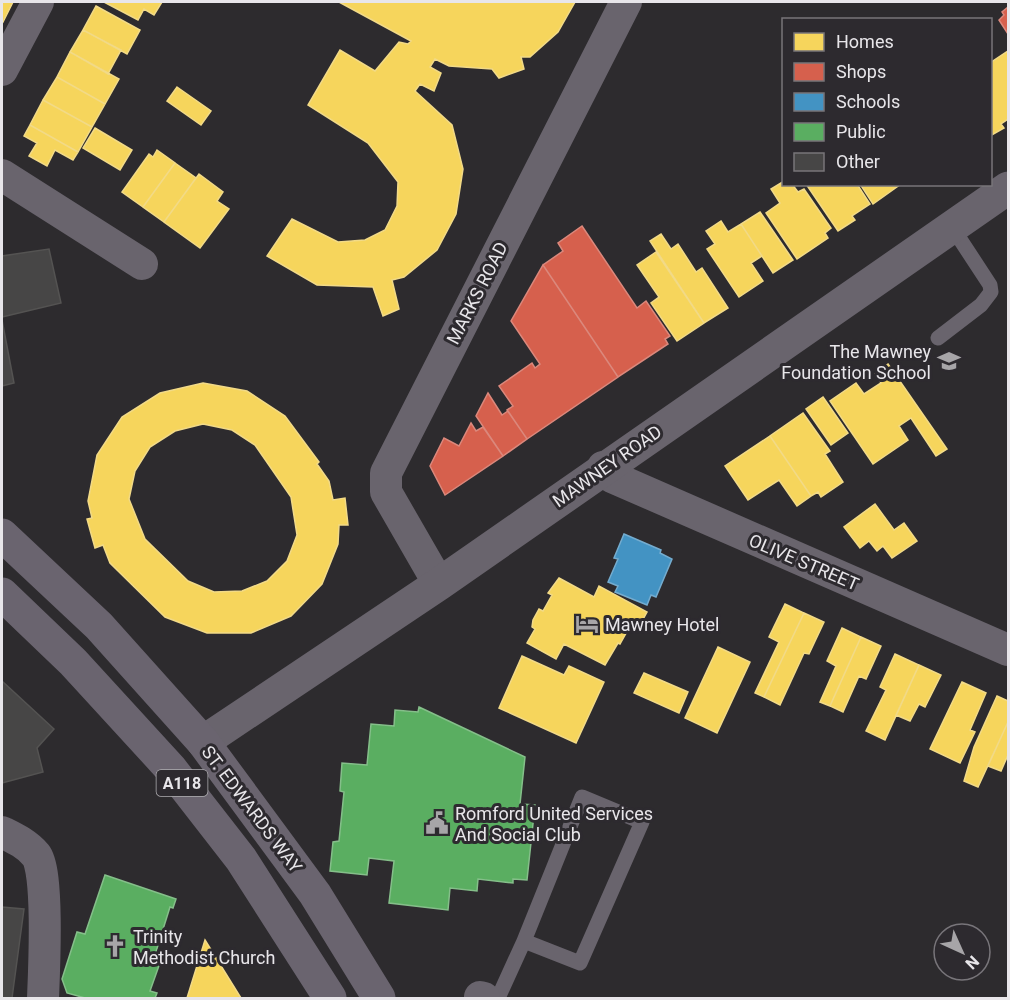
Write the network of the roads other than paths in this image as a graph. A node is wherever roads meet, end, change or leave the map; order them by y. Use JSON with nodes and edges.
{"nodes":[{"id":1,"x":38,"y":2,"type":"edge"},
{"id":2,"x":626,"y":2,"type":"edge"},
{"id":3,"x":2,"y":70,"type":"edge"},
{"id":4,"x":2,"y":175,"type":"edge"},
{"id":5,"x":1008,"y":188,"type":"edge"},
{"id":6,"x":952,"y":227,"type":"junction"},
{"id":7,"x":142,"y":264,"type":"dead end"},
{"id":8,"x":938,"y":338,"type":"dead end"},
{"id":9,"x":603,"y":467,"type":"junction"},
{"id":10,"x":2,"y":535,"type":"edge"},
{"id":11,"x":439,"y":584,"type":"junction"},
{"id":12,"x":2,"y":594,"type":"edge"},
{"id":13,"x":1008,"y":651,"type":"edge"},
{"id":14,"x":203,"y":742,"type":"junction"},
{"id":15,"x":2,"y":832,"type":"edge"},
{"id":16,"x":524,"y":941,"type":"junction"},
{"id":17,"x":487,"y":998,"type":"edge"},
{"id":18,"x":43,"y":999,"type":"edge"},
{"id":19,"x":330,"y":999,"type":"edge"},
{"id":20,"x":379,"y":999,"type":"edge"}],
"edges":[{"from":1,"to":3,"type":"street"},
{"from":2,"to":11,"type":"street","name":"MARKS ROAD"},
{"from":4,"to":7,"type":"street"},
{"from":5,"to":6,"type":"street","name":"MAWNEY ROAD"},
{"from":6,"to":8,"type":"lane"},
{"from":6,"to":9,"type":"street","name":"MAWNEY ROAD"},
{"from":9,"to":11,"type":"street","name":"MAWNEY ROAD"},
{"from":9,"to":13,"type":"street","name":"OLIVE STREET"},
{"from":10,"to":14,"type":"main road","name":"ST. EDWARDS WAY","number":"A118"},
{"from":11,"to":14,"type":"street","name":"MAWNEY ROAD"},
{"from":12,"to":19,"type":"main road","number":"A118"},
{"from":14,"to":20,"type":"main road","name":"ST. EDWARDS WAY","number":"A118"},
{"from":15,"to":18,"type":"street"},
{"from":16,"to":16,"type":"lane"},
{"from":16,"to":17,"type":"lane"}]}
